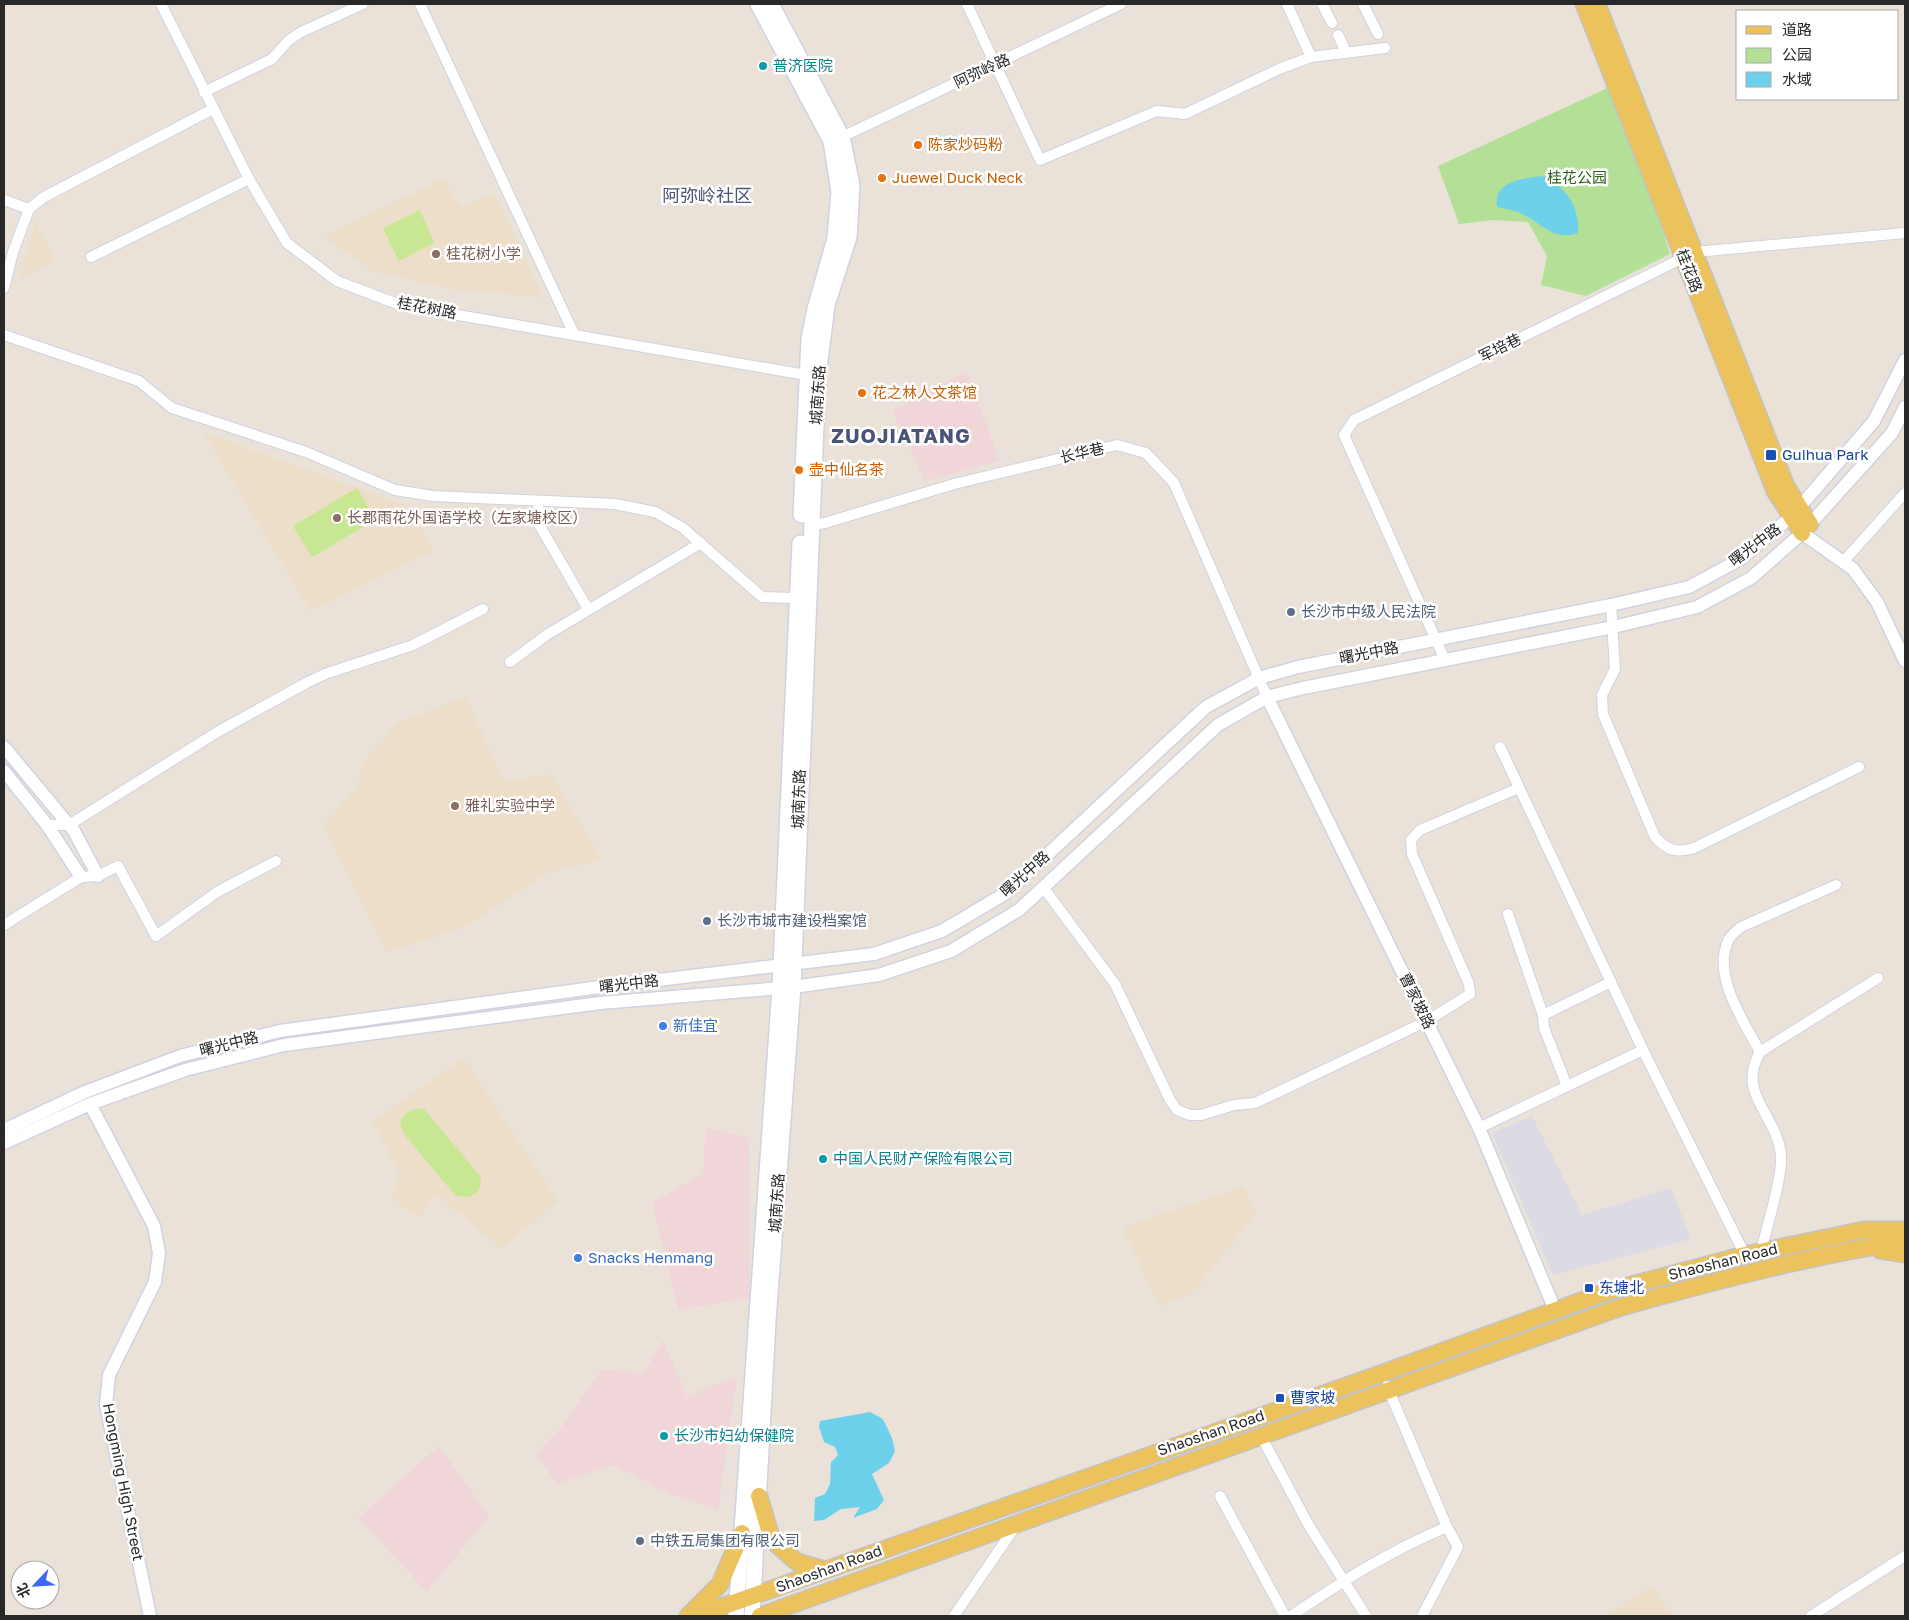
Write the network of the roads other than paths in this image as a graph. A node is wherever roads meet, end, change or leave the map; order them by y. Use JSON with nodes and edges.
{"nodes":[{"id":1,"x":161,"y":4,"type":"edge"},
{"id":2,"x":363,"y":4,"type":"edge"},
{"id":3,"x":420,"y":4,"type":"edge"},
{"id":4,"x":758,"y":4,"type":"edge"},
{"id":5,"x":771,"y":4,"type":"edge"},
{"id":6,"x":967,"y":4,"type":"edge"},
{"id":7,"x":1121,"y":4,"type":"edge"},
{"id":8,"x":1286,"y":4,"type":"edge"},
{"id":9,"x":1322,"y":4,"type":"edge"},
{"id":10,"x":1363,"y":4,"type":"edge"},
{"id":11,"x":1584,"y":4,"type":"edge"},
{"id":12,"x":1597,"y":4,"type":"edge"},
{"id":13,"x":1332,"y":23,"type":"dead end"},
{"id":14,"x":1378,"y":34,"type":"dead end"},
{"id":15,"x":1338,"y":35,"type":"dead end"},
{"id":16,"x":1385,"y":48,"type":"dead end"},
{"id":17,"x":1346,"y":52,"type":"junction"},
{"id":18,"x":1311,"y":57,"type":"junction"},
{"id":19,"x":994,"y":65,"type":"junction"},
{"id":20,"x":204,"y":92,"type":"junction"},
{"id":21,"x":213,"y":110,"type":"junction"},
{"id":22,"x":842,"y":137,"type":"junction"},
{"id":23,"x":249,"y":179,"type":"junction"},
{"id":24,"x":4,"y":200,"type":"edge"},
{"id":25,"x":30,"y":209,"type":"junction"},
{"id":26,"x":1905,"y":233,"type":"edge"},
{"id":27,"x":1690,"y":255,"type":"junction"},
{"id":28,"x":91,"y":257,"type":"dead end"},
{"id":29,"x":4,"y":288,"type":"edge"},
{"id":30,"x":574,"y":334,"type":"junction"},
{"id":31,"x":4,"y":335,"type":"edge"},
{"id":32,"x":1905,"y":360,"type":"edge"},
{"id":33,"x":812,"y":376,"type":"junction"},
{"id":34,"x":1905,"y":407,"type":"edge"},
{"id":35,"x":1905,"y":493,"type":"edge"},
{"id":36,"x":539,"y":501,"type":"junction"},
{"id":37,"x":1796,"y":513,"type":"junction"},
{"id":38,"x":811,"y":525,"type":"junction"},
{"id":39,"x":1806,"y":529,"type":"junction"},
{"id":40,"x":701,"y":544,"type":"junction"},
{"id":41,"x":1843,"y":562,"type":"junction"},
{"id":42,"x":797,"y":598,"type":"junction"},
{"id":43,"x":1611,"y":605,"type":"junction"},
{"id":44,"x":588,"y":609,"type":"junction"},
{"id":45,"x":483,"y":610,"type":"dead end"},
{"id":46,"x":1613,"y":627,"type":"junction"},
{"id":47,"x":1436,"y":640,"type":"junction"},
{"id":48,"x":1445,"y":660,"type":"junction"},
{"id":49,"x":1905,"y":661,"type":"edge"},
{"id":50,"x":510,"y":662,"type":"dead end"},
{"id":51,"x":1259,"y":678,"type":"junction"},
{"id":52,"x":1267,"y":698,"type":"junction"},
{"id":53,"x":4,"y":747,"type":"edge"},
{"id":54,"x":1500,"y":747,"type":"dead end"},
{"id":55,"x":1859,"y":767,"type":"dead end"},
{"id":56,"x":4,"y":771,"type":"edge"},
{"id":57,"x":1519,"y":788,"type":"junction"},
{"id":58,"x":47,"y":825,"type":"junction"},
{"id":59,"x":69,"y":825,"type":"junction"},
{"id":60,"x":276,"y":861,"type":"dead end"},
{"id":61,"x":98,"y":876,"type":"junction"},
{"id":62,"x":81,"y":877,"type":"junction"},
{"id":63,"x":1836,"y":885,"type":"dead end"},
{"id":64,"x":1043,"y":887,"type":"junction"},
{"id":65,"x":1508,"y":914,"type":"dead end"},
{"id":66,"x":4,"y":925,"type":"edge"},
{"id":67,"x":787,"y":966,"type":"junction"},
{"id":68,"x":1878,"y":978,"type":"dead end"},
{"id":69,"x":1611,"y":982,"type":"junction"},
{"id":70,"x":786,"y":988,"type":"junction"},
{"id":71,"x":1543,"y":1015,"type":"junction"},
{"id":72,"x":1427,"y":1021,"type":"junction"},
{"id":73,"x":1643,"y":1050,"type":"junction"},
{"id":74,"x":1760,"y":1052,"type":"junction"},
{"id":75,"x":1567,"y":1086,"type":"junction"},
{"id":76,"x":90,"y":1104,"type":"junction"},
{"id":77,"x":1479,"y":1128,"type":"junction"},
{"id":78,"x":4,"y":1130,"type":"edge"},
{"id":79,"x":4,"y":1144,"type":"edge"},
{"id":80,"x":1905,"y":1221,"type":"edge"},
{"id":81,"x":1864,"y":1230,"type":"junction"},
{"id":82,"x":1905,"y":1230,"type":"edge"},
{"id":83,"x":1905,"y":1241,"type":"edge"},
{"id":84,"x":1866,"y":1247,"type":"junction"},
{"id":85,"x":1753,"y":1254,"type":"junction"},
{"id":86,"x":1905,"y":1254,"type":"edge"},
{"id":87,"x":1555,"y":1310,"type":"junction"},
{"id":88,"x":1383,"y":1373,"type":"junction"},
{"id":89,"x":1389,"y":1391,"type":"junction"},
{"id":90,"x":1262,"y":1436,"type":"junction"},
{"id":91,"x":759,"y":1496,"type":"junction"},
{"id":92,"x":1220,"y":1496,"type":"dead end"},
{"id":93,"x":1018,"y":1523,"type":"junction"},
{"id":94,"x":1447,"y":1527,"type":"junction"},
{"id":95,"x":742,"y":1533,"type":"junction"},
{"id":96,"x":1905,"y":1556,"type":"edge"},
{"id":97,"x":825,"y":1570,"type":"junction"},
{"id":98,"x":1343,"y":1581,"type":"junction"},
{"id":99,"x":754,"y":1596,"type":"junction"},
{"id":100,"x":805,"y":1600,"type":"junction"},
{"id":101,"x":736,"y":1609,"type":"edge"},
{"id":102,"x":150,"y":1616,"type":"edge"},
{"id":103,"x":688,"y":1616,"type":"edge"},
{"id":104,"x":696,"y":1616,"type":"edge"},
{"id":105,"x":752,"y":1616,"type":"edge"},
{"id":106,"x":760,"y":1616,"type":"edge"},
{"id":107,"x":787,"y":1616,"type":"edge"},
{"id":108,"x":954,"y":1616,"type":"edge"},
{"id":109,"x":1285,"y":1616,"type":"edge"},
{"id":110,"x":1291,"y":1616,"type":"edge"},
{"id":111,"x":1366,"y":1616,"type":"edge"},
{"id":112,"x":1422,"y":1616,"type":"edge"},
{"id":113,"x":1811,"y":1616,"type":"edge"}],
"edges":[{"from":1,"to":20,"type":"street","name":"桂花树路"},
{"from":2,"to":20,"type":"street"},
{"from":3,"to":30,"type":"street"},
{"from":4,"to":33,"type":"main road","name":"城南东路"},
{"from":5,"to":22,"type":"main road","name":"城南东路"},
{"from":6,"to":19,"type":"street"},
{"from":7,"to":19,"type":"street","name":"阿弥岭路"},
{"from":8,"to":18,"type":"street"},
{"from":9,"to":13,"type":"street"},
{"from":10,"to":14,"type":"street"},
{"from":11,"to":27,"type":"main road","name":"桂花路"},
{"from":12,"to":27,"type":"main road","name":"桂花路"},
{"from":15,"to":17,"type":"street"},
{"from":16,"to":17,"type":"street"},
{"from":17,"to":18,"type":"street"},
{"from":18,"to":19,"type":"street"},
{"from":19,"to":22,"type":"street","name":"阿弥岭路"},
{"from":20,"to":21,"type":"street","name":"桂花树路"},
{"from":21,"to":23,"type":"street","name":"桂花树路"},
{"from":21,"to":25,"type":"street"},
{"from":22,"to":33,"type":"main road","name":"城南东路"},
{"from":23,"to":28,"type":"street"},
{"from":23,"to":30,"type":"street","name":"桂花树路"},
{"from":24,"to":25,"type":"street"},
{"from":25,"to":29,"type":"street"},
{"from":26,"to":27,"type":"street","name":"军培巷"},
{"from":27,"to":37,"type":"main road","name":"桂花路"},
{"from":27,"to":47,"type":"street","name":"军培巷"},
{"from":30,"to":33,"type":"street","name":"桂花树路"},
{"from":31,"to":36,"type":"street"},
{"from":32,"to":37,"type":"street","name":"曙光中路"},
{"from":33,"to":38,"type":"main road","name":"城南东路"},
{"from":33,"to":42,"type":"main road","name":"城南东路"},
{"from":34,"to":39,"type":"street","name":"曙光中路"},
{"from":35,"to":41,"type":"street"},
{"from":36,"to":40,"type":"street"},
{"from":36,"to":44,"type":"street"},
{"from":37,"to":39,"type":"main road","name":"桂花路"},
{"from":37,"to":43,"type":"street","name":"曙光中路"},
{"from":38,"to":51,"type":"street","name":"长华巷"},
{"from":38,"to":67,"type":"main road","name":"城南东路"},
{"from":39,"to":41,"type":"street"},
{"from":39,"to":46,"type":"street","name":"曙光中路"},
{"from":40,"to":42,"type":"street"},
{"from":40,"to":44,"type":"street"},
{"from":41,"to":49,"type":"street"},
{"from":42,"to":67,"type":"main road","name":"城南东路"},
{"from":43,"to":46,"type":"street"},
{"from":43,"to":47,"type":"street","name":"曙光中路"},
{"from":44,"to":50,"type":"street"},
{"from":45,"to":59,"type":"street"},
{"from":46,"to":48,"type":"street","name":"曙光中路"},
{"from":46,"to":55,"type":"street"},
{"from":47,"to":48,"type":"street","name":"军培巷"},
{"from":47,"to":51,"type":"street","name":"曙光中路"},
{"from":48,"to":52,"type":"street","name":"曙光中路"},
{"from":51,"to":52,"type":"street","name":"长华巷"},
{"from":51,"to":67,"type":"street","name":"曙光中路"},
{"from":52,"to":64,"type":"street","name":"曙光中路"},
{"from":52,"to":72,"type":"street","name":"曹家坡路"},
{"from":53,"to":59,"type":"street"},
{"from":54,"to":57,"type":"street"},
{"from":56,"to":58,"type":"street"},
{"from":57,"to":69,"type":"street"},
{"from":57,"to":72,"type":"street"},
{"from":58,"to":59,"type":"street"},
{"from":58,"to":62,"type":"street"},
{"from":59,"to":61,"type":"street"},
{"from":60,"to":61,"type":"street"},
{"from":61,"to":62,"type":"street"},
{"from":62,"to":66,"type":"street"},
{"from":63,"to":74,"type":"street"},
{"from":64,"to":70,"type":"street","name":"曙光中路"},
{"from":64,"to":72,"type":"street"},
{"from":65,"to":71,"type":"street"},
{"from":67,"to":70,"type":"main road","name":"城南东路"},
{"from":67,"to":78,"type":"street","name":"曙光中路"},
{"from":68,"to":74,"type":"street"},
{"from":69,"to":71,"type":"street"},
{"from":69,"to":73,"type":"street"},
{"from":70,"to":76,"type":"street","name":"曙光中路"},
{"from":70,"to":91,"type":"main road","name":"城南东路"},
{"from":70,"to":95,"type":"main road","name":"城南东路"},
{"from":71,"to":75,"type":"street"},
{"from":72,"to":77,"type":"street","name":"曹家坡路"},
{"from":73,"to":75,"type":"street"},
{"from":73,"to":85,"type":"street"},
{"from":74,"to":85,"type":"street"},
{"from":75,"to":77,"type":"street"},
{"from":76,"to":79,"type":"street","name":"曙光中路"},
{"from":76,"to":102,"type":"street","name":"Hongming High Street"},
{"from":77,"to":87,"type":"street","name":"曹家坡路"},
{"from":80,"to":81,"type":"main road"},
{"from":81,"to":82,"type":"main road","name":"Shaoshan Road"},
{"from":81,"to":85,"type":"main road","name":"Shaoshan Road"},
{"from":83,"to":84,"type":"main road","name":"Shaoshan Road"},
{"from":84,"to":86,"type":"main road"},
{"from":84,"to":89,"type":"main road","name":"Shaoshan Road"},
{"from":85,"to":87,"type":"main road","name":"Shaoshan Road"},
{"from":87,"to":88,"type":"main road","name":"Shaoshan Road"},
{"from":88,"to":89,"type":"street"},
{"from":88,"to":97,"type":"main road","name":"Shaoshan Road"},
{"from":89,"to":90,"type":"main road","name":"Shaoshan Road"},
{"from":89,"to":94,"type":"street"},
{"from":90,"to":93,"type":"main road","name":"Shaoshan Road"},
{"from":90,"to":98,"type":"street"},
{"from":91,"to":97,"type":"main road"},
{"from":91,"to":99,"type":"main road","name":"城南东路"},
{"from":92,"to":109,"type":"street"},
{"from":93,"to":100,"type":"main road","name":"Shaoshan Road"},
{"from":93,"to":108,"type":"street"},
{"from":94,"to":98,"type":"street"},
{"from":94,"to":112,"type":"street"},
{"from":95,"to":101,"type":"main road","name":"城南东路"},
{"from":95,"to":103,"type":"main road"},
{"from":96,"to":113,"type":"street"},
{"from":97,"to":99,"type":"main road","name":"Shaoshan Road"},
{"from":98,"to":110,"type":"street"},
{"from":98,"to":111,"type":"street"},
{"from":99,"to":101,"type":"main road","name":"Shaoshan Road"},
{"from":99,"to":105,"type":"main road","name":"城南东路"},
{"from":100,"to":106,"type":"main road","name":"Shaoshan Road"},
{"from":100,"to":107,"type":"main road"},
{"from":101,"to":104,"type":"main road","name":"Shaoshan Road"}]}
